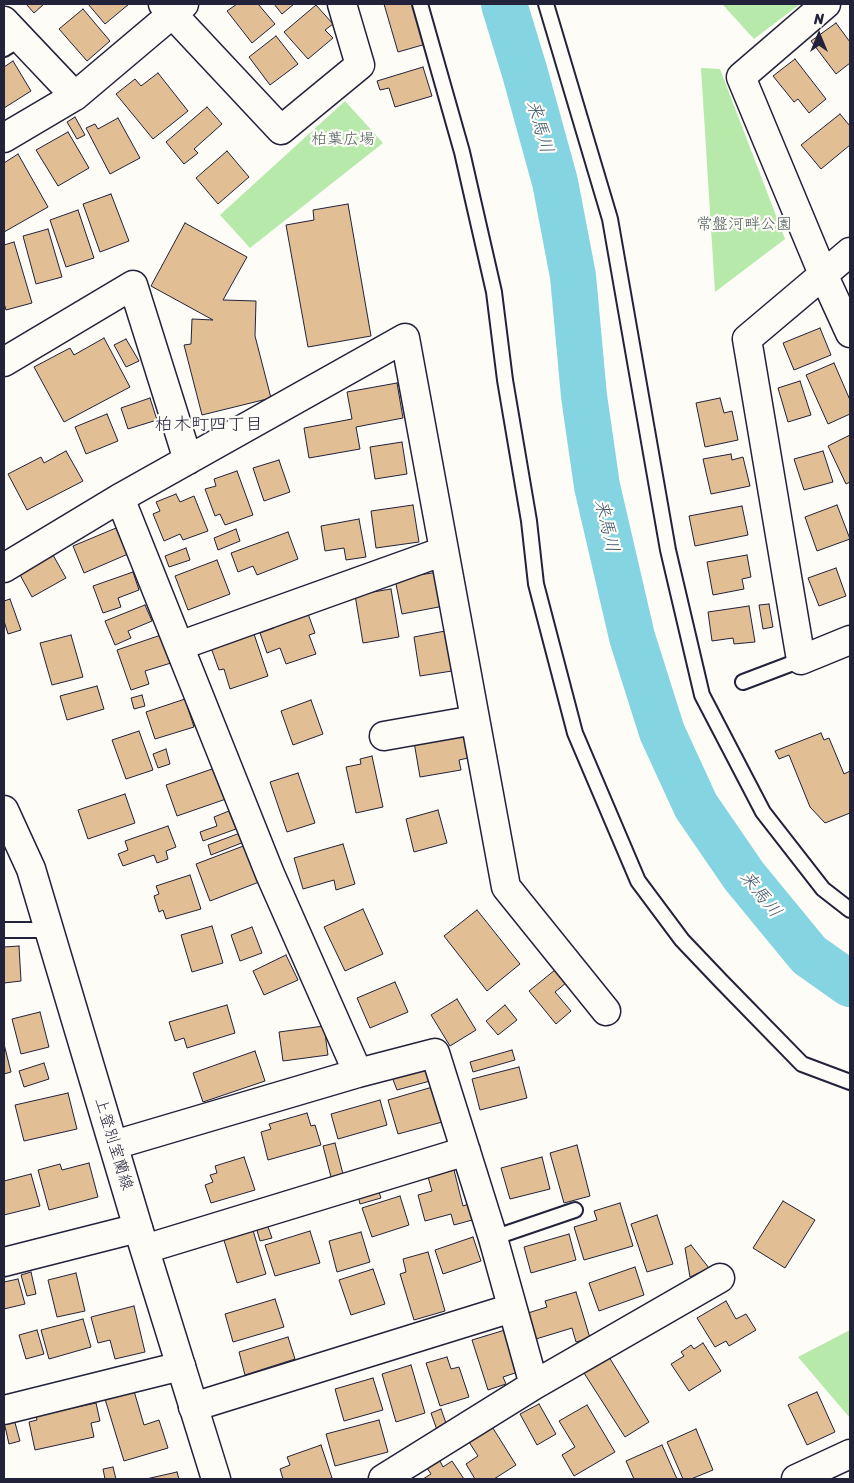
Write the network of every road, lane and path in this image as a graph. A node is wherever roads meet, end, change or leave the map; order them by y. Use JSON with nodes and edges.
{"nodes":[{"id":1,"x":342,"y":4,"type":"edge"},
{"id":2,"x":420,"y":4,"type":"edge"},
{"id":3,"x":546,"y":4,"type":"edge"},
{"id":4,"x":826,"y":4,"type":"edge"},
{"id":5,"x":173,"y":7,"type":"edge"},
{"id":6,"x":9,"y":36,"type":"edge"},
{"id":7,"x":74,"y":96,"type":"junction"},
{"id":8,"x":4,"y":138,"type":"edge"},
{"id":9,"x":850,"y":252,"type":"edge"},
{"id":10,"x":823,"y":274,"type":"junction"},
{"id":11,"x":850,"y":333,"type":"edge"},
{"id":12,"x":4,"y":362,"type":"edge"},
{"id":13,"x":188,"y":460,"type":"junction"},
{"id":14,"x":120,"y":498,"type":"junction"},
{"id":15,"x":444,"y":551,"type":"junction"},
{"id":16,"x":4,"y":568,"type":"edge"},
{"id":17,"x":850,"y":640,"type":"edge"},
{"id":18,"x":179,"y":646,"type":"junction"},
{"id":19,"x":801,"y":660,"type":"junction"},
{"id":20,"x":743,"y":682,"type":"dead end"},
{"id":21,"x":476,"y":720,"type":"junction"},
{"id":22,"x":384,"y":736,"type":"dead end"},
{"id":23,"x":4,"y":810,"type":"edge"},
{"id":24,"x":850,"y":910,"type":"edge"},
{"id":25,"x":4,"y":930,"type":"edge"},
{"id":26,"x":49,"y":930,"type":"junction"},
{"id":27,"x":606,"y":1011,"type":"dead end"},
{"id":28,"x":358,"y":1074,"type":"junction"},
{"id":29,"x":850,"y":1082,"type":"edge"},
{"id":30,"x":114,"y":1145,"type":"junction"},
{"id":31,"x":466,"y":1151,"type":"junction"},
{"id":32,"x":576,"y":1210,"type":"dead end"},
{"id":33,"x":493,"y":1238,"type":"junction"},
{"id":34,"x":142,"y":1239,"type":"junction"},
{"id":35,"x":4,"y":1262,"type":"edge"},
{"id":36,"x":720,"y":1278,"type":"dead end"},
{"id":37,"x":512,"y":1308,"type":"junction"},
{"id":38,"x":181,"y":1366,"type":"junction"},
{"id":39,"x":534,"y":1385,"type":"junction"},
{"id":40,"x":193,"y":1407,"type":"junction"},
{"id":41,"x":4,"y":1410,"type":"edge"},
{"id":42,"x":850,"y":1454,"type":"edge"},
{"id":43,"x":216,"y":1479,"type":"edge"},
{"id":44,"x":383,"y":1479,"type":"edge"},
{"id":45,"x":796,"y":1479,"type":"edge"}],
"edges":[{"from":1,"to":5,"type":"street"},
{"from":2,"to":29,"type":"lane"},
{"from":3,"to":24,"type":"lane"},
{"from":4,"to":10,"type":"street"},
{"from":5,"to":7,"type":"street"},
{"from":6,"to":7,"type":"street"},
{"from":7,"to":8,"type":"street"},
{"from":9,"to":10,"type":"street"},
{"from":10,"to":11,"type":"street"},
{"from":10,"to":19,"type":"street"},
{"from":12,"to":13,"type":"street"},
{"from":13,"to":14,"type":"street"},
{"from":13,"to":15,"type":"street"},
{"from":14,"to":16,"type":"street"},
{"from":14,"to":18,"type":"street"},
{"from":15,"to":18,"type":"street"},
{"from":15,"to":21,"type":"street"},
{"from":17,"to":19,"type":"street"},
{"from":18,"to":28,"type":"street"},
{"from":19,"to":20,"type":"lane"},
{"from":21,"to":22,"type":"street"},
{"from":21,"to":27,"type":"street"},
{"from":23,"to":26,"type":"street","name":"上登別室蘭線"},
{"from":25,"to":26,"type":"lane"},
{"from":26,"to":30,"type":"street","name":"上登別室蘭線"},
{"from":28,"to":30,"type":"street"},
{"from":28,"to":31,"type":"street"},
{"from":30,"to":34,"type":"street","name":"上登別室蘭線"},
{"from":31,"to":33,"type":"street"},
{"from":31,"to":34,"type":"street"},
{"from":32,"to":33,"type":"lane"},
{"from":33,"to":37,"type":"street"},
{"from":34,"to":35,"type":"street"},
{"from":34,"to":38,"type":"street","name":"上登別室蘭線"},
{"from":36,"to":39,"type":"street"},
{"from":37,"to":39,"type":"street"},
{"from":37,"to":40,"type":"street"},
{"from":38,"to":40,"type":"street","name":"上登別室蘭線"},
{"from":38,"to":41,"type":"street"},
{"from":39,"to":44,"type":"street"},
{"from":40,"to":43,"type":"street","name":"上登別室蘭線"},
{"from":42,"to":45,"type":"street"}]}
